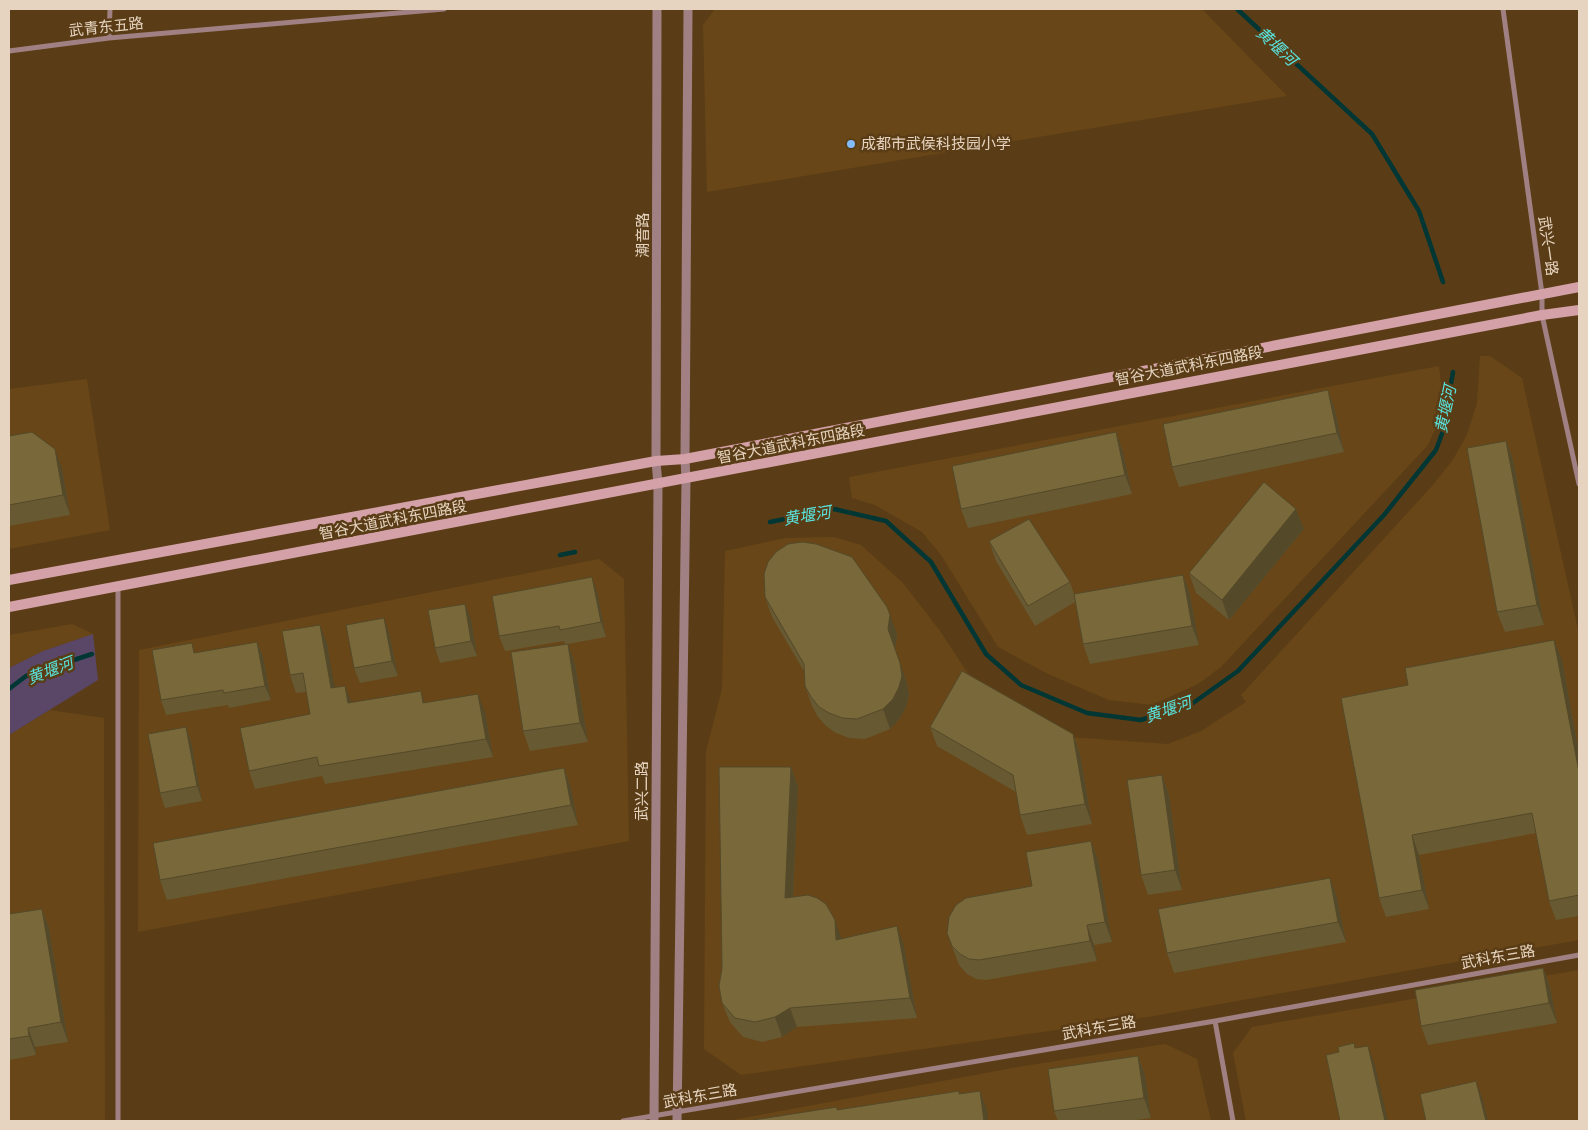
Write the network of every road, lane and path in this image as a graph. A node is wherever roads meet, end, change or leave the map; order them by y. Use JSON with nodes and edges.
{"nodes":[{"id":1,"x":110,"y":9,"type":"edge"},
{"id":2,"x":444,"y":9,"type":"edge"},
{"id":3,"x":657,"y":9,"type":"edge"},
{"id":4,"x":688,"y":9,"type":"edge"},
{"id":5,"x":1504,"y":9,"type":"edge"},
{"id":6,"x":109,"y":38,"type":"junction"},
{"id":7,"x":9,"y":50,"type":"edge"},
{"id":8,"x":1579,"y":287,"type":"edge"},
{"id":9,"x":1542,"y":294,"type":"junction"},
{"id":10,"x":1579,"y":310,"type":"edge"},
{"id":11,"x":1542,"y":315,"type":"junction"},
{"id":12,"x":685,"y":458,"type":"junction"},
{"id":13,"x":656,"y":461,"type":"junction"},
{"id":14,"x":686,"y":480,"type":"junction"},
{"id":15,"x":1579,"y":484,"type":"edge"},
{"id":16,"x":658,"y":485,"type":"junction"},
{"id":17,"x":9,"y":580,"type":"edge"},
{"id":18,"x":118,"y":587,"type":"junction"},
{"id":19,"x":9,"y":606,"type":"edge"},
{"id":20,"x":1579,"y":955,"type":"edge"},
{"id":21,"x":1215,"y":1021,"type":"junction"},
{"id":22,"x":677,"y":1117,"type":"edge"},
{"id":23,"x":654,"y":1119,"type":"edge"},
{"id":24,"x":118,"y":1121,"type":"edge"},
{"id":25,"x":623,"y":1121,"type":"edge"},
{"id":26,"x":1233,"y":1121,"type":"edge"}],
"edges":[{"from":1,"to":6,"type":"street"},
{"from":2,"to":6,"type":"street","name":"武青东五路"},
{"from":3,"to":13,"type":"street","name":"潮音路"},
{"from":4,"to":12,"type":"street"},
{"from":5,"to":9,"type":"street","name":"武兴一路"},
{"from":6,"to":7,"type":"street","name":"武青东五路"},
{"from":8,"to":9,"type":"main road","name":"智谷大道武科东四路段"},
{"from":9,"to":11,"type":"street","name":"武兴一路"},
{"from":9,"to":12,"type":"main road","name":"智谷大道武科东四路段"},
{"from":10,"to":11,"type":"main road","name":"智谷大道武科东四路段"},
{"from":11,"to":14,"type":"main road","name":"智谷大道武科东四路段"},
{"from":11,"to":15,"type":"street","name":"武兴一路"},
{"from":12,"to":13,"type":"main road","name":"智谷大道武科东四路段"},
{"from":12,"to":14,"type":"street"},
{"from":13,"to":16,"type":"street","name":"武兴二路"},
{"from":13,"to":17,"type":"main road","name":"智谷大道武科东四路段"},
{"from":14,"to":16,"type":"main road","name":"智谷大道武科东四路段"},
{"from":14,"to":22,"type":"street"},
{"from":16,"to":18,"type":"main road","name":"智谷大道武科东四路段"},
{"from":16,"to":23,"type":"street","name":"武兴二路"},
{"from":18,"to":19,"type":"main road","name":"智谷大道武科东四路段"},
{"from":18,"to":24,"type":"street"},
{"from":20,"to":21,"type":"street","name":"武科东三路"},
{"from":21,"to":22,"type":"street","name":"武科东三路"},
{"from":21,"to":26,"type":"street"},
{"from":22,"to":23,"type":"street","name":"武科东三路"},
{"from":23,"to":25,"type":"street","name":"武科东三路"}]}
